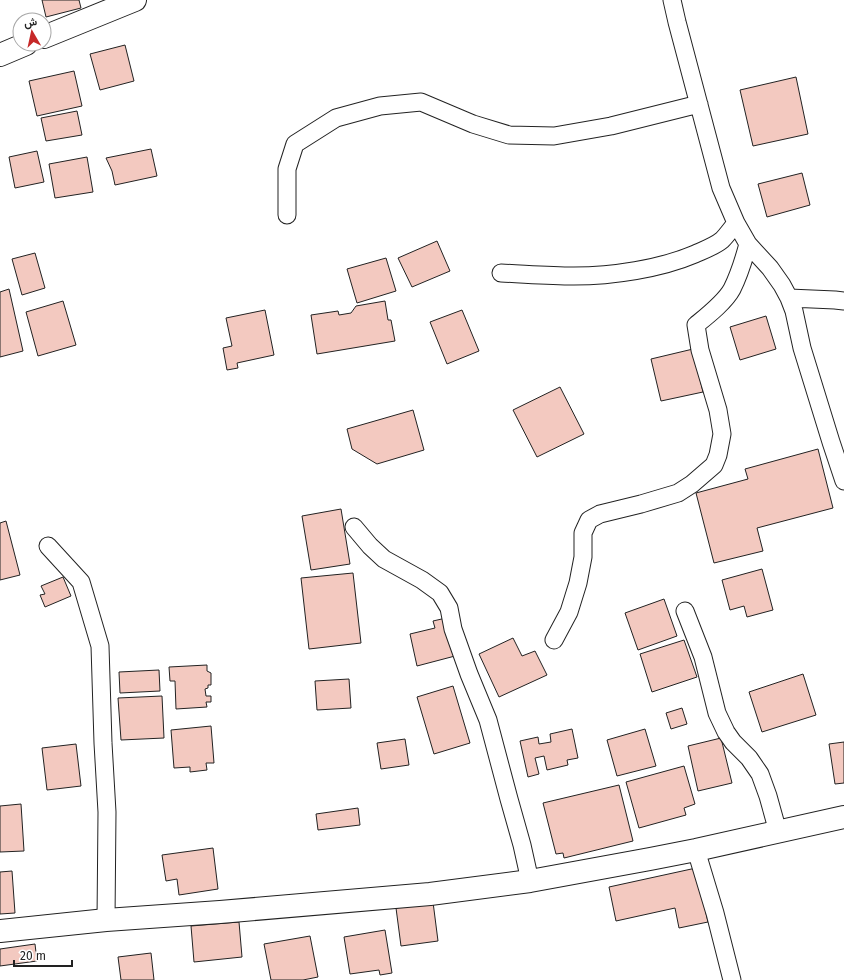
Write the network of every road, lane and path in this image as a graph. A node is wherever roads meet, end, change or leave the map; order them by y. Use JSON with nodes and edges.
{"nodes":[{"id":1,"x":135,"y":0,"type":"edge"},
{"id":2,"x":672,"y":0,"type":"edge"},
{"id":3,"x":52,"y":34,"type":"edge"},
{"id":4,"x":12,"y":49,"type":"edge"},
{"id":5,"x":0,"y":54,"type":"edge"},
{"id":6,"x":699,"y":104,"type":"junction"},
{"id":7,"x":287,"y":215,"type":"dead end"},
{"id":8,"x":736,"y":223,"type":"junction"},
{"id":9,"x":748,"y":244,"type":"junction"},
{"id":10,"x":501,"y":273,"type":"dead end"},
{"id":11,"x":789,"y":298,"type":"junction"},
{"id":12,"x":844,"y":301,"type":"edge"},
{"id":13,"x":844,"y":481,"type":"edge"},
{"id":14,"x":354,"y":527,"type":"dead end"},
{"id":15,"x":48,"y":546,"type":"dead end"},
{"id":16,"x":685,"y":611,"type":"dead end"},
{"id":17,"x":554,"y":640,"type":"dead end"},
{"id":18,"x":844,"y":817,"type":"edge"},
{"id":19,"x":778,"y":832,"type":"junction"},
{"id":20,"x":696,"y":850,"type":"junction"},
{"id":21,"x":530,"y":881,"type":"junction"},
{"id":22,"x":106,"y":920,"type":"junction"},
{"id":23,"x":0,"y":931,"type":"edge"},
{"id":24,"x":732,"y":980,"type":"edge"}],
"edges":[{"from":1,"to":3,"type":"street"},
{"from":2,"to":6,"type":"street"},
{"from":4,"to":5,"type":"street"},
{"from":6,"to":7,"type":"street"},
{"from":6,"to":8,"type":"street"},
{"from":8,"to":9,"type":"street"},
{"from":8,"to":10,"type":"street"},
{"from":9,"to":11,"type":"street"},
{"from":9,"to":17,"type":"street"},
{"from":11,"to":12,"type":"street"},
{"from":11,"to":13,"type":"street"},
{"from":14,"to":21,"type":"street"},
{"from":15,"to":22,"type":"street"},
{"from":16,"to":19,"type":"street"},
{"from":18,"to":19,"type":"street"},
{"from":19,"to":20,"type":"street"},
{"from":20,"to":21,"type":"street"},
{"from":20,"to":24,"type":"street"},
{"from":21,"to":22,"type":"street"},
{"from":22,"to":23,"type":"street"}]}
